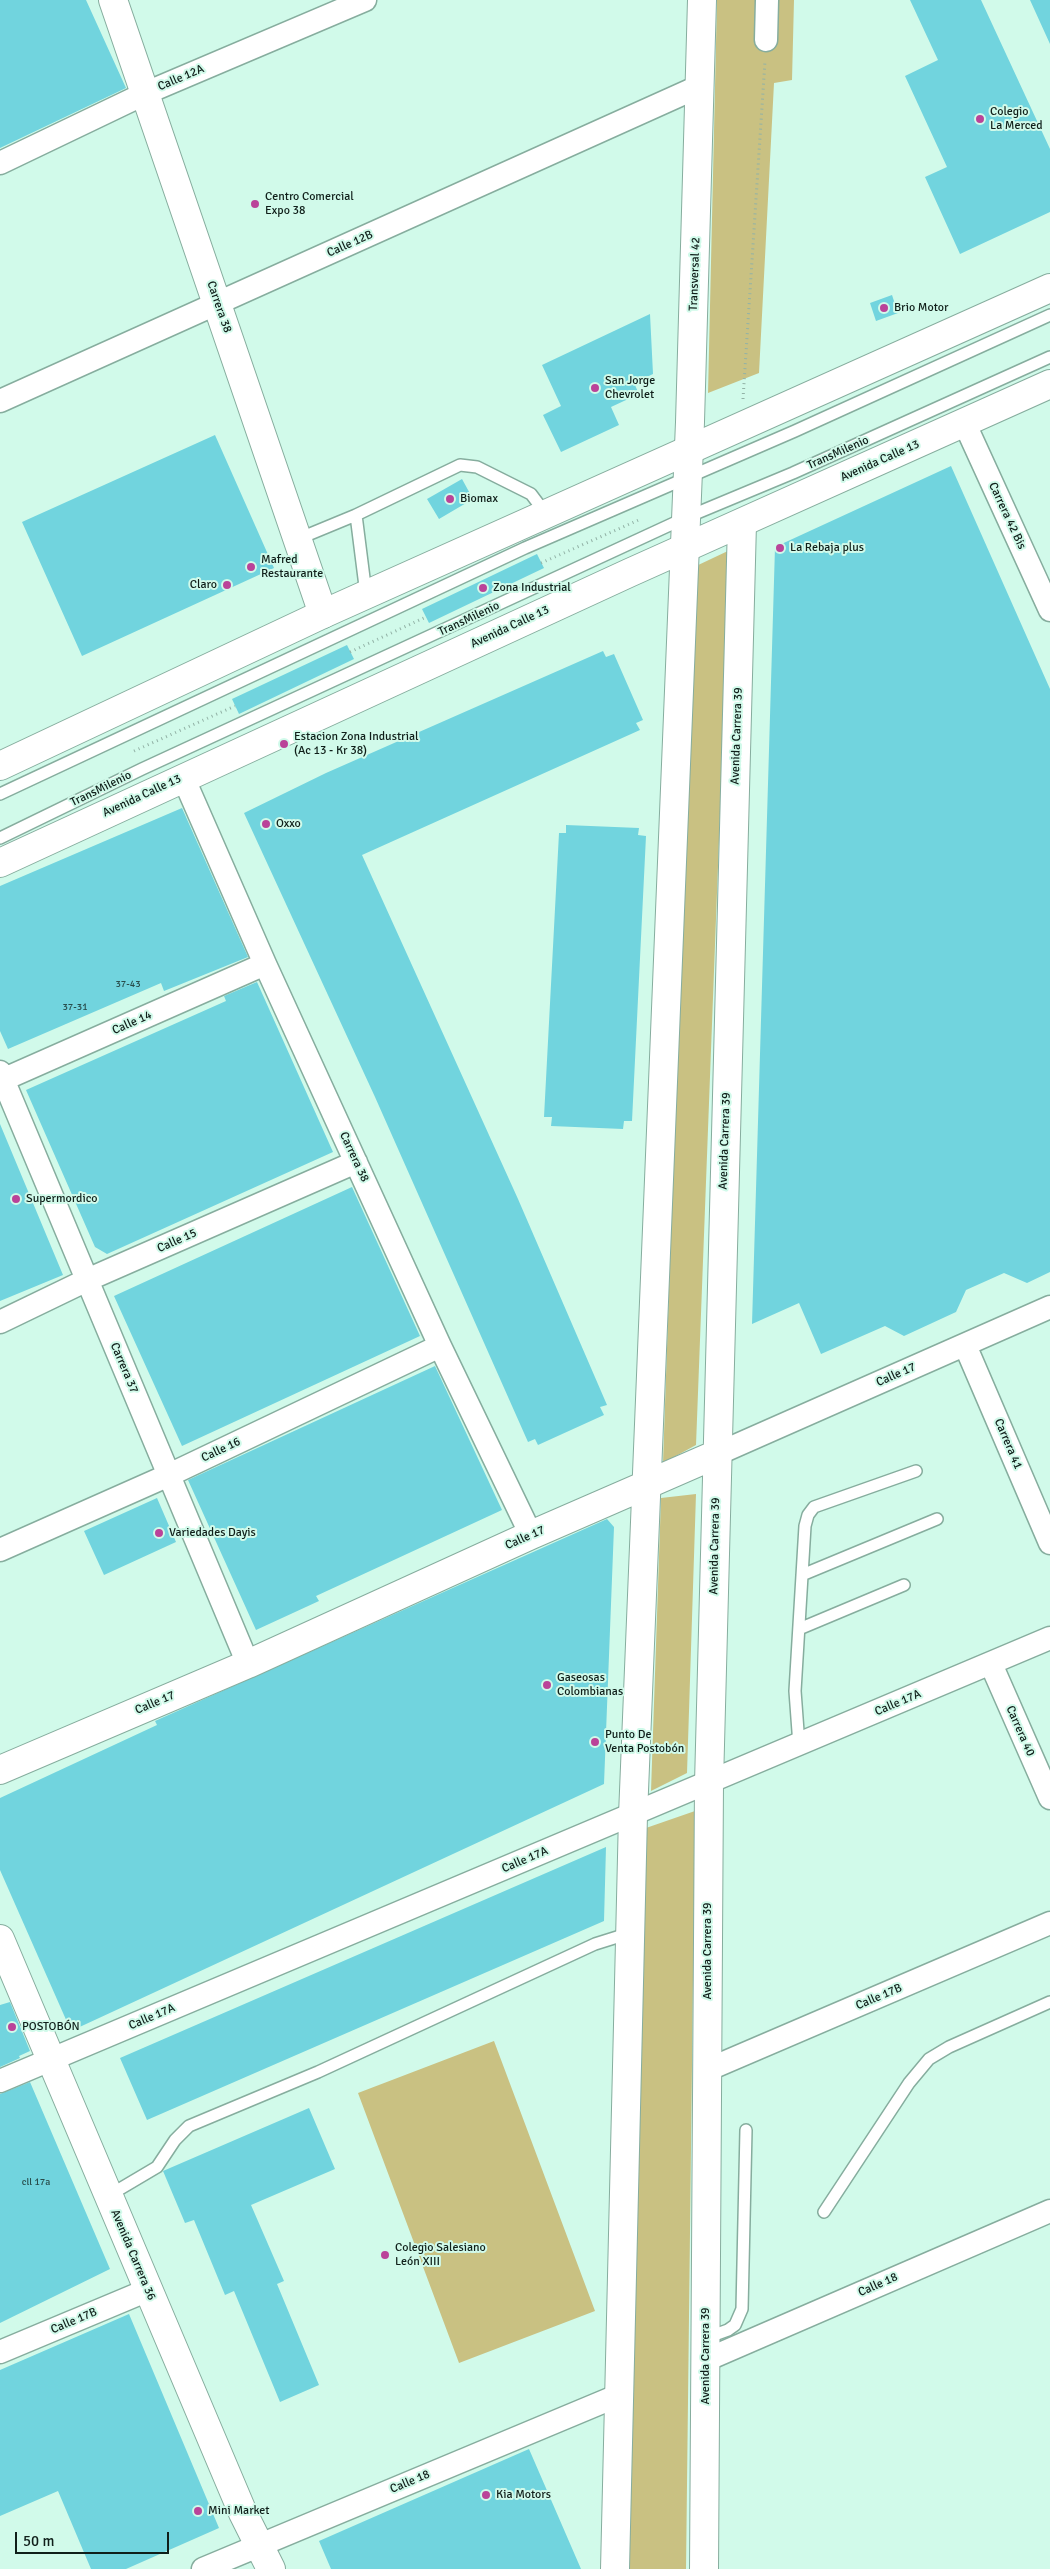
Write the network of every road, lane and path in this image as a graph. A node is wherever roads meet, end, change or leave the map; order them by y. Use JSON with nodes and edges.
{"nodes":[{"id":1,"x":113,"y":0,"type":"edge"},
{"id":2,"x":365,"y":0,"type":"edge"},
{"id":3,"x":702,"y":0,"type":"edge"},
{"id":4,"x":767,"y":0,"type":"edge"},
{"id":5,"x":766,"y":40,"type":"joint"},
{"id":6,"x":700,"y":86,"type":"junction"},
{"id":7,"x":146,"y":93,"type":"junction"},
{"id":8,"x":0,"y":163,"type":"edge"},
{"id":9,"x":1050,"y":288,"type":"edge"},
{"id":10,"x":218,"y":303,"type":"junction"},
{"id":11,"x":1050,"y":315,"type":"edge"},
{"id":12,"x":1050,"y":357,"type":"edge"},
{"id":13,"x":1050,"y":384,"type":"edge"},
{"id":14,"x":0,"y":401,"type":"edge"},
{"id":15,"x":964,"y":422,"type":"junction"},
{"id":16,"x":742,"y":426,"type":"junction"},
{"id":17,"x":689,"y":449,"type":"junction"},
{"id":18,"x":687,"y":477,"type":"junction"},
{"id":19,"x":546,"y":514,"type":"junction"},
{"id":20,"x":356,"y":515,"type":"junction"},
{"id":21,"x":641,"y":518,"type":"dead end"},
{"id":22,"x":685,"y":518,"type":"junction"},
{"id":23,"x":742,"y":522,"type":"junction"},
{"id":24,"x":297,"y":536,"type":"junction"},
{"id":25,"x":683,"y":549,"type":"junction"},
{"id":26,"x":542,"y":563,"type":"dead end"},
{"id":27,"x":366,"y":595,"type":"junction"},
{"id":28,"x":1050,"y":610,"type":"edge"},
{"id":29,"x":323,"y":614,"type":"junction"},
{"id":30,"x":426,"y":617,"type":"dead end"},
{"id":31,"x":350,"y":652,"type":"dead end"},
{"id":32,"x":236,"y":706,"type":"dead end"},
{"id":33,"x":131,"y":744,"type":"dead end"},
{"id":34,"x":134,"y":751,"type":"junction"},
{"id":35,"x":138,"y":760,"type":"dead end"},
{"id":36,"x":0,"y":766,"type":"edge"},
{"id":37,"x":183,"y":777,"type":"junction"},
{"id":38,"x":0,"y":794,"type":"edge"},
{"id":39,"x":0,"y":838,"type":"edge"},
{"id":40,"x":0,"y":863,"type":"edge"},
{"id":41,"x":265,"y":964,"type":"junction"},
{"id":42,"x":1,"y":1078,"type":"edge"},
{"id":43,"x":356,"y":1162,"type":"junction"},
{"id":44,"x":87,"y":1280,"type":"junction"},
{"id":45,"x":1050,"y":1307,"type":"edge"},
{"id":46,"x":0,"y":1322,"type":"edge"},
{"id":47,"x":965,"y":1345,"type":"junction"},
{"id":48,"x":440,"y":1346,"type":"junction"},
{"id":49,"x":717,"y":1454,"type":"junction"},
{"id":50,"x":916,"y":1471,"type":"dead end"},
{"id":51,"x":169,"y":1474,"type":"junction"},
{"id":52,"x":645,"y":1486,"type":"junction"},
{"id":53,"x":936,"y":1519,"type":"dead end"},
{"id":54,"x":531,"y":1535,"type":"junction"},
{"id":55,"x":1050,"y":1543,"type":"edge"},
{"id":56,"x":0,"y":1550,"type":"edge"},
{"id":57,"x":802,"y":1575,"type":"junction"},
{"id":58,"x":904,"y":1585,"type":"dead end"},
{"id":59,"x":799,"y":1629,"type":"junction"},
{"id":60,"x":1050,"y":1638,"type":"edge"},
{"id":61,"x":248,"y":1664,"type":"junction"},
{"id":62,"x":991,"y":1664,"type":"junction"},
{"id":63,"x":800,"y":1745,"type":"junction"},
{"id":64,"x":0,"y":1770,"type":"edge"},
{"id":65,"x":709,"y":1783,"type":"junction"},
{"id":66,"x":1050,"y":1798,"type":"edge"},
{"id":67,"x":633,"y":1816,"type":"junction"},
{"id":68,"x":1050,"y":1923,"type":"edge"},
{"id":69,"x":630,"y":1933,"type":"junction"},
{"id":70,"x":0,"y":1939,"type":"edge"},
{"id":71,"x":1050,"y":2002,"type":"edge"},
{"id":72,"x":50,"y":2059,"type":"junction"},
{"id":73,"x":708,"y":2070,"type":"junction"},
{"id":74,"x":0,"y":2081,"type":"edge"},
{"id":75,"x":746,"y":2130,"type":"dead end"},
{"id":76,"x":108,"y":2196,"type":"junction"},
{"id":77,"x":1050,"y":2211,"type":"edge"},
{"id":78,"x":824,"y":2212,"type":"dead end"},
{"id":79,"x":148,"y":2290,"type":"junction"},
{"id":80,"x":706,"y":2349,"type":"junction"},
{"id":81,"x":0,"y":2352,"type":"edge"},
{"id":82,"x":617,"y":2396,"type":"junction"},
{"id":83,"x":266,"y":2557,"type":"edge"},
{"id":84,"x":203,"y":2569,"type":"edge"},
{"id":85,"x":615,"y":2569,"type":"edge"},
{"id":86,"x":704,"y":2569,"type":"edge"}],
"edges":[{"from":1,"to":7,"type":"street","name":"Carrera 38"},
{"from":2,"to":7,"type":"street","name":"Calle 12A"},
{"from":3,"to":6,"type":"street","name":"Transversal 42"},
{"from":4,"to":5,"type":"street"},
{"from":5,"to":16,"type":"path"},
{"from":6,"to":10,"type":"street","name":"Calle 12B"},
{"from":6,"to":17,"type":"street","name":"Transversal 42"},
{"from":7,"to":8,"type":"street","name":"Calle 12A"},
{"from":7,"to":10,"type":"street","name":"Carrera 38"},
{"from":9,"to":16,"type":"street"},
{"from":10,"to":14,"type":"street","name":"Calle 12B"},
{"from":10,"to":24,"type":"street","name":"Carrera 38"},
{"from":11,"to":18,"type":"lane"},
{"from":12,"to":22,"type":"lane","name":"TransMilenio"},
{"from":13,"to":15,"type":"street","name":"Avenida Calle 13"},
{"from":15,"to":23,"type":"street","name":"Avenida Calle 13"},
{"from":15,"to":28,"type":"street","name":"Carrera 42 Bis"},
{"from":16,"to":17,"type":"street"},
{"from":17,"to":18,"type":"street","name":"Transversal 42"},
{"from":17,"to":19,"type":"street"},
{"from":18,"to":22,"type":"street","name":"Transversal 42"},
{"from":18,"to":38,"type":"lane"},
{"from":19,"to":20,"type":"lane"},
{"from":19,"to":27,"type":"street"},
{"from":20,"to":24,"type":"lane"},
{"from":20,"to":27,"type":"lane"},
{"from":21,"to":26,"type":"path"},
{"from":22,"to":25,"type":"street","name":"Transversal 42"},
{"from":22,"to":39,"type":"lane","name":"TransMilenio"},
{"from":23,"to":25,"type":"street","name":"Avenida Calle 13"},
{"from":23,"to":49,"type":"street","name":"Avenida Carrera 39"},
{"from":24,"to":29,"type":"street","name":"Carrera 38"},
{"from":25,"to":37,"type":"street","name":"Avenida Calle 13"},
{"from":25,"to":52,"type":"street"},
{"from":27,"to":29,"type":"street"},
{"from":29,"to":36,"type":"street"},
{"from":30,"to":31,"type":"path"},
{"from":32,"to":34,"type":"path"},
{"from":33,"to":34,"type":"path"},
{"from":34,"to":35,"type":"path"},
{"from":37,"to":40,"type":"street","name":"Avenida Calle 13"},
{"from":37,"to":41,"type":"street","name":"Carrera 38"},
{"from":41,"to":42,"type":"street","name":"Calle 14"},
{"from":41,"to":43,"type":"street","name":"Carrera 38"},
{"from":42,"to":44,"type":"street","name":"Carrera 37"},
{"from":43,"to":44,"type":"street","name":"Calle 15"},
{"from":43,"to":48,"type":"street","name":"Carrera 38"},
{"from":44,"to":46,"type":"street","name":"Calle 15"},
{"from":44,"to":51,"type":"street","name":"Carrera 37"},
{"from":45,"to":47,"type":"street","name":"Calle 17"},
{"from":47,"to":49,"type":"street","name":"Calle 17"},
{"from":47,"to":55,"type":"street","name":"Carrera 41"},
{"from":48,"to":51,"type":"street","name":"Calle 16"},
{"from":48,"to":54,"type":"street","name":"Carrera 38"},
{"from":49,"to":52,"type":"street","name":"Calle 17"},
{"from":49,"to":65,"type":"street","name":"Avenida Carrera 39"},
{"from":50,"to":57,"type":"lane"},
{"from":51,"to":56,"type":"street","name":"Calle 16"},
{"from":51,"to":61,"type":"street","name":"Carrera 37"},
{"from":52,"to":54,"type":"street","name":"Calle 17"},
{"from":52,"to":67,"type":"street"},
{"from":53,"to":57,"type":"lane"},
{"from":54,"to":61,"type":"street","name":"Calle 17"},
{"from":57,"to":59,"type":"lane"},
{"from":58,"to":59,"type":"lane"},
{"from":59,"to":63,"type":"lane"},
{"from":60,"to":62,"type":"street","name":"Calle 17A"},
{"from":61,"to":64,"type":"street","name":"Calle 17"},
{"from":62,"to":63,"type":"street","name":"Calle 17A"},
{"from":62,"to":66,"type":"street","name":"Carrera 40"},
{"from":63,"to":65,"type":"street","name":"Calle 17A"},
{"from":65,"to":67,"type":"street","name":"Calle 17A"},
{"from":65,"to":73,"type":"street","name":"Avenida Carrera 39"},
{"from":67,"to":69,"type":"street"},
{"from":67,"to":72,"type":"street","name":"Calle 17A"},
{"from":68,"to":73,"type":"street","name":"Calle 17B"},
{"from":69,"to":76,"type":"lane"},
{"from":69,"to":82,"type":"street"},
{"from":70,"to":72,"type":"street","name":"Avenida Carrera 36"},
{"from":71,"to":78,"type":"lane"},
{"from":72,"to":74,"type":"street","name":"Calle 17A"},
{"from":72,"to":76,"type":"street","name":"Avenida Carrera 36"},
{"from":73,"to":80,"type":"street","name":"Avenida Carrera 39"},
{"from":75,"to":80,"type":"lane"},
{"from":76,"to":79,"type":"street","name":"Avenida Carrera 36"},
{"from":77,"to":80,"type":"street","name":"Calle 18"},
{"from":79,"to":81,"type":"street","name":"Calle 17B"},
{"from":79,"to":83,"type":"street","name":"Avenida Carrera 36"},
{"from":80,"to":86,"type":"street","name":"Avenida Carrera 39"},
{"from":82,"to":83,"type":"street","name":"Calle 18"},
{"from":82,"to":85,"type":"street"},
{"from":83,"to":84,"type":"street","name":"Calle 18"}]}
